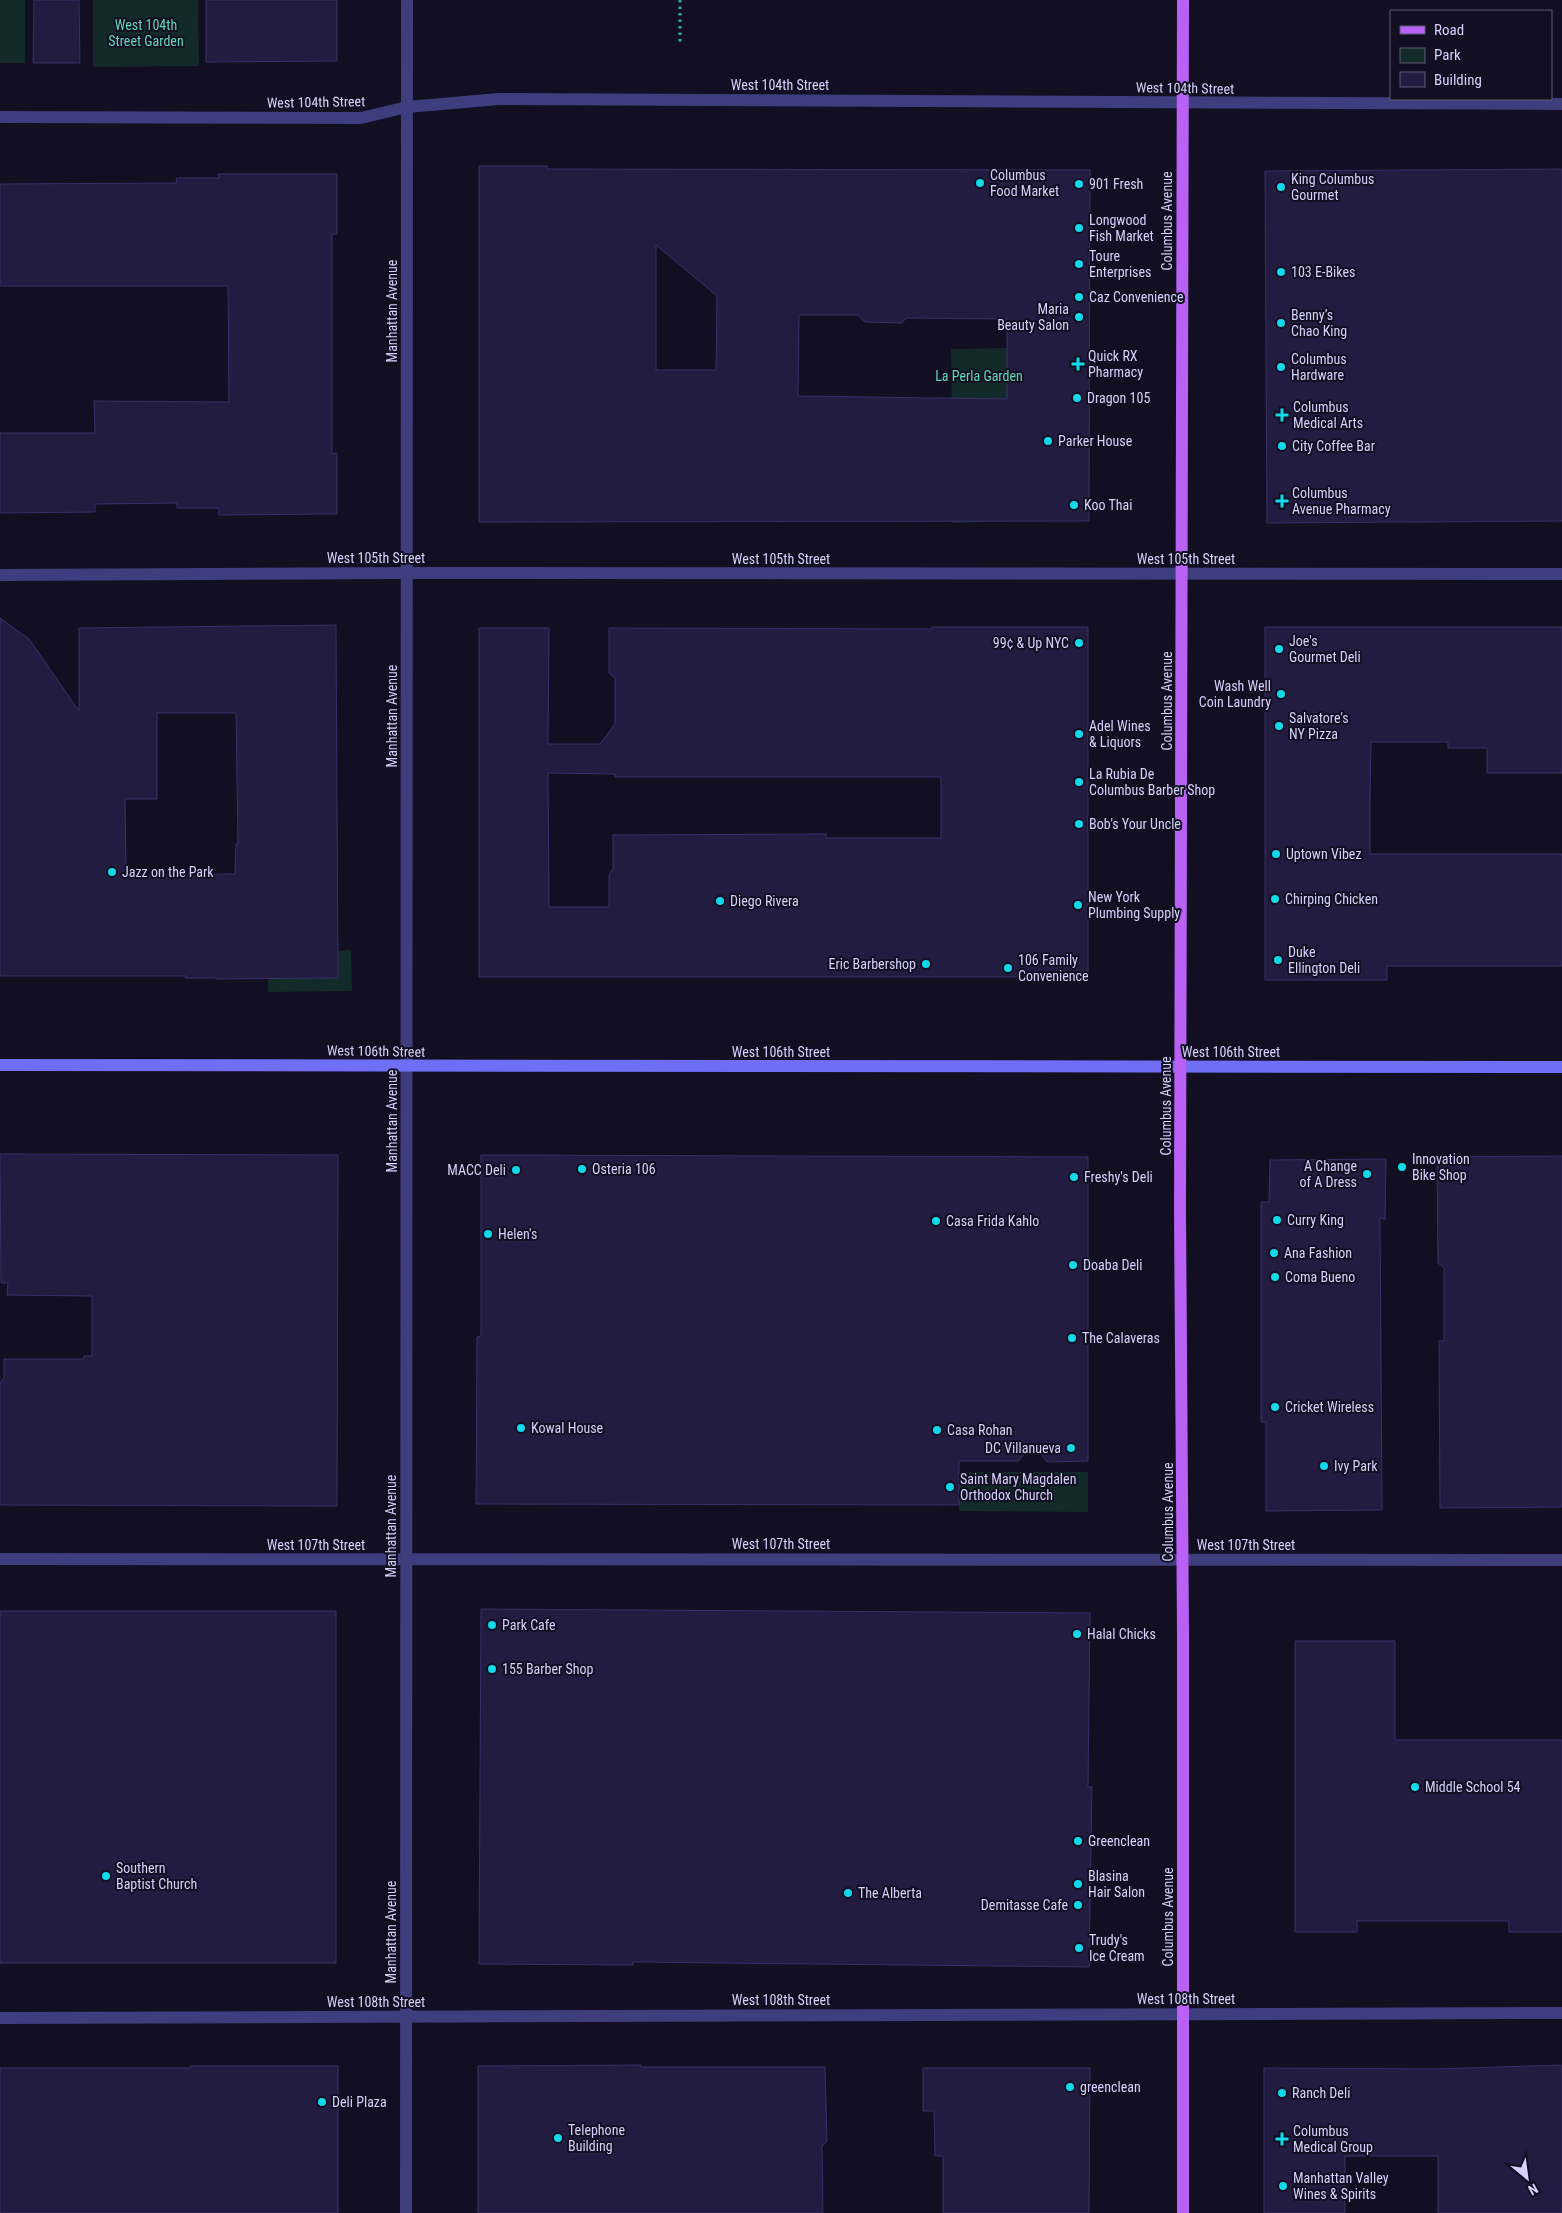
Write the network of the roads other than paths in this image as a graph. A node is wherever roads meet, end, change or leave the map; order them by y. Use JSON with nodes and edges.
{"nodes":[{"id":1,"x":407,"y":0,"type":"edge"},
{"id":2,"x":1183,"y":0,"type":"edge"},
{"id":3,"x":1183,"y":103,"type":"junction"},
{"id":4,"x":1562,"y":104,"type":"edge"},
{"id":5,"x":408,"y":107,"type":"junction"},
{"id":6,"x":0,"y":117,"type":"edge"},
{"id":7,"x":407,"y":573,"type":"junction"},
{"id":8,"x":1182,"y":574,"type":"junction"},
{"id":9,"x":1562,"y":574,"type":"edge"},
{"id":10,"x":0,"y":575,"type":"edge"},
{"id":11,"x":0,"y":1065,"type":"edge"},
{"id":12,"x":407,"y":1067,"type":"junction"},
{"id":13,"x":1181,"y":1067,"type":"junction"},
{"id":14,"x":1562,"y":1067,"type":"edge"},
{"id":15,"x":0,"y":1559,"type":"edge"},
{"id":16,"x":406,"y":1560,"type":"junction"},
{"id":17,"x":1183,"y":1560,"type":"junction"},
{"id":18,"x":1562,"y":1560,"type":"edge"},
{"id":19,"x":1562,"y":2013,"type":"edge"},
{"id":20,"x":1184,"y":2014,"type":"junction"},
{"id":21,"x":407,"y":2017,"type":"junction"},
{"id":22,"x":0,"y":2018,"type":"edge"},
{"id":23,"x":406,"y":2213,"type":"edge"},
{"id":24,"x":1183,"y":2213,"type":"edge"}],
"edges":[{"from":1,"to":5,"type":"street","name":"Manhattan Avenue"},
{"from":2,"to":3,"type":"main road","name":"Columbus Avenue"},
{"from":3,"to":4,"type":"street","name":"West 104th Street"},
{"from":3,"to":5,"type":"street","name":"West 104th Street"},
{"from":3,"to":8,"type":"main road","name":"Columbus Avenue"},
{"from":5,"to":6,"type":"street","name":"West 104th Street"},
{"from":5,"to":7,"type":"street","name":"Manhattan Avenue"},
{"from":7,"to":8,"type":"street","name":"West 105th Street"},
{"from":7,"to":10,"type":"street","name":"West 105th Street"},
{"from":7,"to":12,"type":"street","name":"Manhattan Avenue"},
{"from":8,"to":9,"type":"street","name":"West 105th Street"},
{"from":8,"to":13,"type":"main road","name":"Columbus Avenue"},
{"from":11,"to":12,"type":"main road","name":"West 106th Street"},
{"from":12,"to":13,"type":"main road","name":"West 106th Street"},
{"from":12,"to":16,"type":"street","name":"Manhattan Avenue"},
{"from":13,"to":14,"type":"main road","name":"West 106th Street"},
{"from":13,"to":17,"type":"main road","name":"Columbus Avenue"},
{"from":15,"to":16,"type":"street","name":"West 107th Street"},
{"from":16,"to":17,"type":"street","name":"West 107th Street"},
{"from":16,"to":21,"type":"street","name":"Manhattan Avenue"},
{"from":17,"to":18,"type":"street","name":"West 107th Street"},
{"from":17,"to":20,"type":"main road","name":"Columbus Avenue"},
{"from":19,"to":20,"type":"street","name":"West 108th Street"},
{"from":20,"to":21,"type":"street","name":"West 108th Street"},
{"from":20,"to":24,"type":"main road","name":"Columbus Avenue"},
{"from":21,"to":22,"type":"street","name":"West 108th Street"},
{"from":21,"to":23,"type":"street","name":"Manhattan Avenue"}]}
